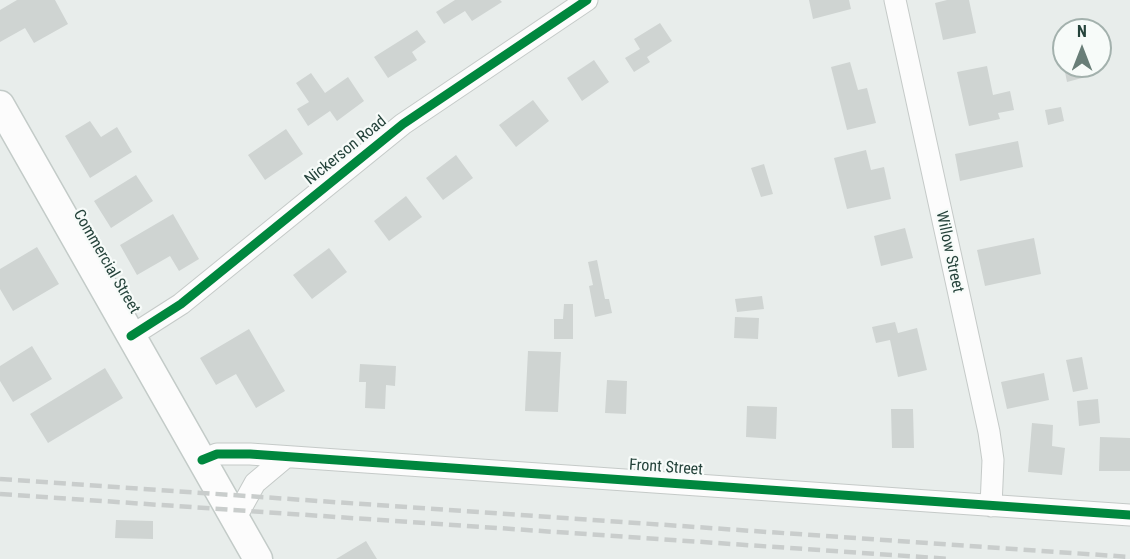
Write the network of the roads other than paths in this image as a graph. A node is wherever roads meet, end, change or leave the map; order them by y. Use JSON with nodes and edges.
{"nodes":[{"id":1,"x":587,"y":0,"type":"edge"},
{"id":2,"x":895,"y":0,"type":"edge"},
{"id":3,"x":0,"y":105,"type":"edge"},
{"id":4,"x":131,"y":336,"type":"junction"},
{"id":5,"x":286,"y":457,"type":"junction"},
{"id":6,"x":202,"y":460,"type":"junction"},
{"id":7,"x":991,"y":506,"type":"junction"},
{"id":8,"x":1130,"y":515,"type":"edge"},
{"id":9,"x":235,"y":519,"type":"junction"},
{"id":10,"x":258,"y":559,"type":"edge"}],
"edges":[{"from":1,"to":4,"type":"street","name":"Nickerson Road"},
{"from":2,"to":7,"type":"street","name":"Willow Street"},
{"from":3,"to":4,"type":"main road","name":"Commercial Street"},
{"from":4,"to":6,"type":"main road","name":"Commercial Street"},
{"from":5,"to":6,"type":"street","name":"Front Street"},
{"from":5,"to":7,"type":"street","name":"Front Street"},
{"from":5,"to":9,"type":"street"},
{"from":6,"to":9,"type":"main road","name":"Commercial Street"},
{"from":7,"to":8,"type":"street","name":"Front Street"},
{"from":9,"to":10,"type":"main road","name":"Commercial Street"}]}
